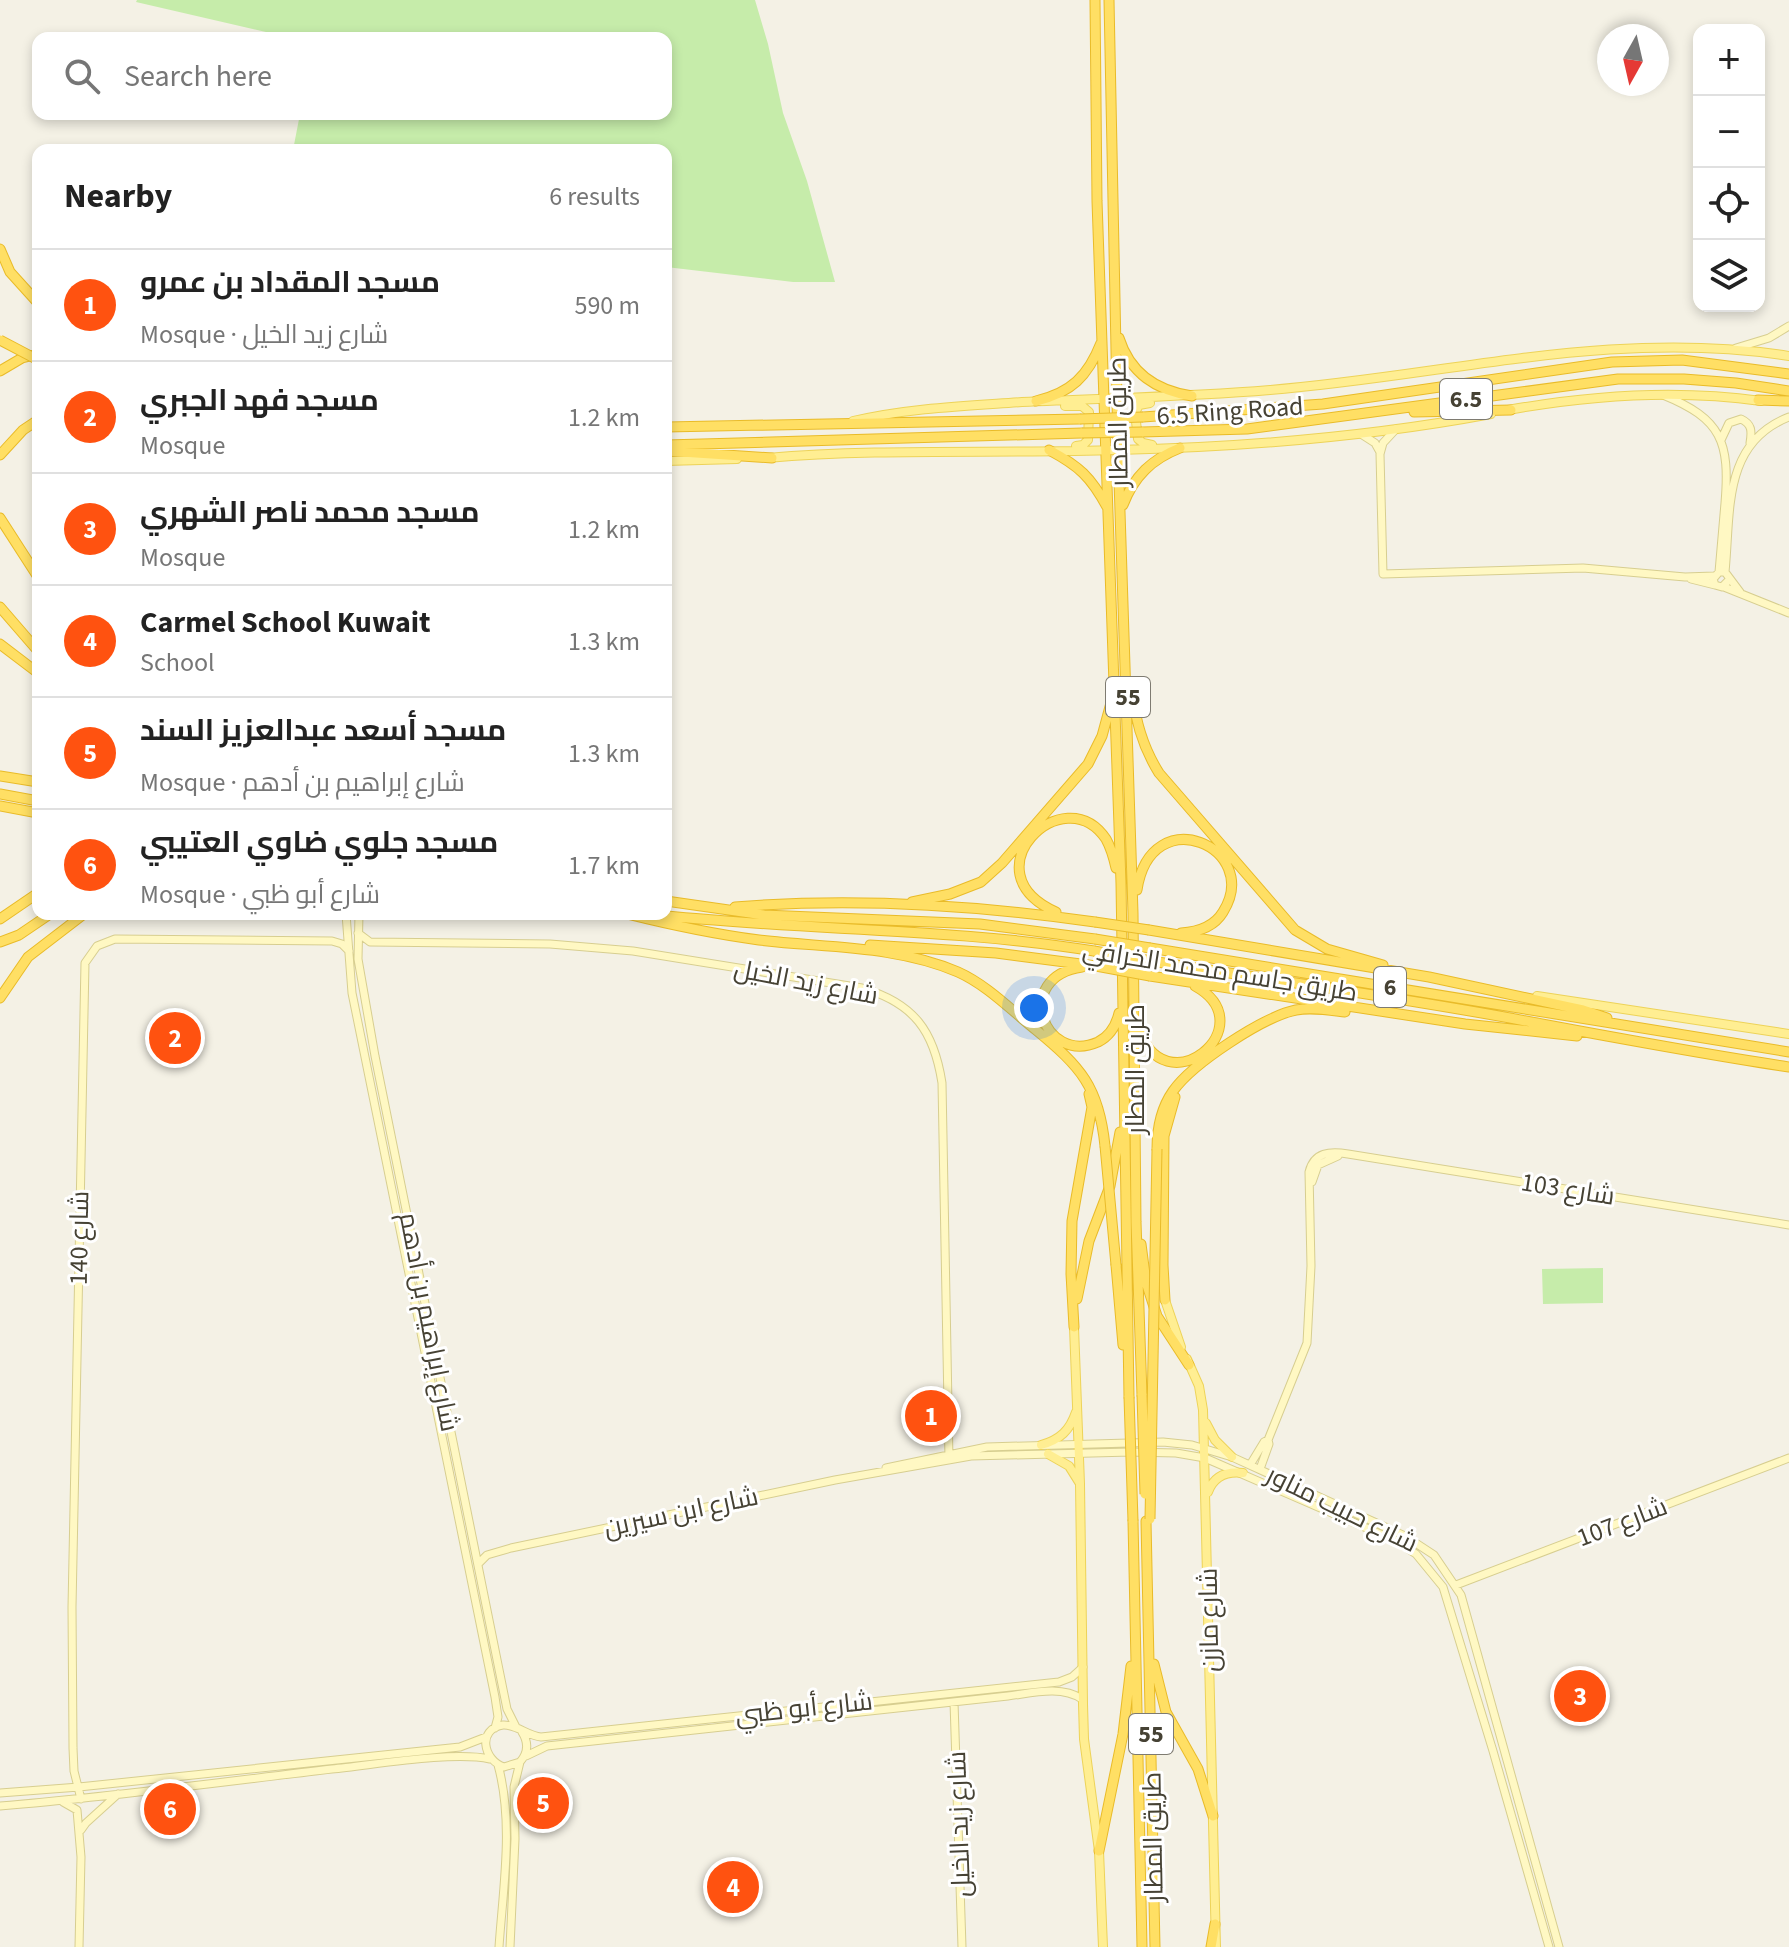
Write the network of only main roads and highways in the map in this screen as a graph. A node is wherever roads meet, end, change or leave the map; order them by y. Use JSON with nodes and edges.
{"nodes":[{"id":1,"x":1093,"y":0,"type":"edge"},
{"id":2,"x":1112,"y":0,"type":"edge"},
{"id":3,"x":0,"y":249,"type":"edge"},
{"id":4,"x":32,"y":296,"type":"edge"},
{"id":5,"x":1116,"y":328,"type":"junction"},
{"id":6,"x":1104,"y":336,"type":"junction"},
{"id":7,"x":0,"y":340,"type":"edge"},
{"id":8,"x":32,"y":354,"type":"edge"},
{"id":9,"x":1789,"y":356,"type":"edge"},
{"id":10,"x":32,"y":357,"type":"edge"},
{"id":11,"x":0,"y":371,"type":"edge"},
{"id":12,"x":1786,"y":373,"type":"edge"},
{"id":13,"x":1789,"y":391,"type":"edge"},
{"id":14,"x":1214,"y":395,"type":"junction"},
{"id":15,"x":1192,"y":396,"type":"junction"},
{"id":16,"x":1105,"y":399,"type":"junction"},
{"id":17,"x":1117,"y":399,"type":"junction"},
{"id":18,"x":1758,"y":400,"type":"joint"},
{"id":19,"x":1036,"y":401,"type":"junction"},
{"id":20,"x":1022,"y":402,"type":"junction"},
{"id":21,"x":1789,"y":404,"type":"edge"},
{"id":22,"x":1511,"y":410,"type":"junction"},
{"id":23,"x":1379,"y":413,"type":"junction"},
{"id":24,"x":841,"y":424,"type":"junction"},
{"id":25,"x":32,"y":425,"type":"edge"},
{"id":26,"x":672,"y":427,"type":"edge"},
{"id":27,"x":672,"y":445,"type":"edge"},
{"id":28,"x":1211,"y":445,"type":"junction"},
{"id":29,"x":1180,"y":448,"type":"junction"},
{"id":30,"x":1019,"y":450,"type":"junction"},
{"id":31,"x":1049,"y":450,"type":"junction"},
{"id":32,"x":1106,"y":450,"type":"junction"},
{"id":33,"x":1118,"y":450,"type":"junction"},
{"id":34,"x":672,"y":451,"type":"edge"},
{"id":35,"x":0,"y":455,"type":"edge"},
{"id":36,"x":772,"y":458,"type":"junction"},
{"id":37,"x":672,"y":461,"type":"edge"},
{"id":38,"x":1108,"y":509,"type":"junction"},
{"id":39,"x":1120,"y":512,"type":"junction"},
{"id":40,"x":0,"y":518,"type":"edge"},
{"id":41,"x":32,"y":568,"type":"edge"},
{"id":42,"x":0,"y":607,"type":"edge"},
{"id":43,"x":0,"y":644,"type":"edge"},
{"id":44,"x":32,"y":644,"type":"edge"},
{"id":45,"x":1126,"y":645,"type":"junction"},
{"id":46,"x":32,"y":668,"type":"edge"},
{"id":47,"x":1114,"y":692,"type":"junction"},
{"id":48,"x":0,"y":776,"type":"edge"},
{"id":49,"x":32,"y":781,"type":"edge"},
{"id":50,"x":0,"y":794,"type":"edge"},
{"id":51,"x":32,"y":800,"type":"edge"},
{"id":52,"x":0,"y":806,"type":"edge"},
{"id":53,"x":32,"y":812,"type":"edge"},
{"id":54,"x":1121,"y":883,"type":"junction"},
{"id":55,"x":32,"y":897,"type":"edge"},
{"id":56,"x":672,"y":902,"type":"edge"},
{"id":57,"x":907,"y":903,"type":"junction"},
{"id":58,"x":719,"y":909,"type":"junction"},
{"id":59,"x":1133,"y":913,"type":"junction"},
{"id":60,"x":672,"y":917,"type":"edge"},
{"id":61,"x":1070,"y":918,"type":"junction"},
{"id":62,"x":0,"y":919,"type":"edge"},
{"id":63,"x":42,"y":920,"type":"edge"},
{"id":64,"x":76,"y":920,"type":"edge"},
{"id":65,"x":655,"y":920,"type":"edge"},
{"id":66,"x":1161,"y":933,"type":"junction"},
{"id":67,"x":4,"y":941,"type":"edge"},
{"id":68,"x":810,"y":944,"type":"junction"},
{"id":69,"x":1095,"y":965,"type":"junction"},
{"id":70,"x":1429,"y":977,"type":"junction"},
{"id":71,"x":1188,"y":982,"type":"junction"},
{"id":72,"x":1123,"y":990,"type":"junction"},
{"id":73,"x":1487,"y":990,"type":"junction"},
{"id":74,"x":0,"y":998,"type":"edge"},
{"id":75,"x":1134,"y":1012,"type":"junction"},
{"id":76,"x":1393,"y":1014,"type":"junction"},
{"id":77,"x":1629,"y":1026,"type":"junction"},
{"id":78,"x":1787,"y":1033,"type":"edge"},
{"id":79,"x":1624,"y":1041,"type":"junction"},
{"id":80,"x":1789,"y":1052,"type":"edge"},
{"id":81,"x":1075,"y":1066,"type":"junction"},
{"id":82,"x":1196,"y":1068,"type":"junction"},
{"id":83,"x":1789,"y":1070,"type":"edge"},
{"id":84,"x":1124,"y":1101,"type":"junction"},
{"id":85,"x":1136,"y":1222,"type":"junction"},
{"id":86,"x":1165,"y":1300,"type":"joint"},
{"id":87,"x":1074,"y":1327,"type":"junction"},
{"id":88,"x":1189,"y":1365,"type":"junction"},
{"id":89,"x":1129,"y":1396,"type":"junction"},
{"id":90,"x":1076,"y":1403,"type":"junction"},
{"id":91,"x":1204,"y":1419,"type":"junction"},
{"id":92,"x":1041,"y":1445,"type":"road end"},
{"id":93,"x":1048,"y":1454,"type":"road end"},
{"id":94,"x":1232,"y":1457,"type":"road end"},
{"id":95,"x":1243,"y":1473,"type":"road end"},
{"id":96,"x":1080,"y":1484,"type":"junction"},
{"id":97,"x":1207,"y":1505,"type":"junction"},
{"id":98,"x":1148,"y":1520,"type":"junction"},
{"id":99,"x":1136,"y":1618,"type":"junction"},
{"id":100,"x":1149,"y":1634,"type":"junction"},
{"id":101,"x":1213,"y":1816,"type":"junction"},
{"id":102,"x":1099,"y":1851,"type":"junction"},
{"id":103,"x":1215,"y":1924,"type":"joint"},
{"id":104,"x":1102,"y":1945,"type":"edge"},
{"id":105,"x":1142,"y":1947,"type":"edge"},
{"id":106,"x":1155,"y":1947,"type":"edge"},
{"id":107,"x":1213,"y":1947,"type":"edge"}],
"edges":[{"from":1,"to":6,"type":"highway","name":"طريق المطار","number":"55"},
{"from":2,"to":5,"type":"highway","name":"طريق المطار","number":"55"},
{"from":3,"to":4,"type":"highway"},
{"from":5,"to":15,"type":"highway"},
{"from":5,"to":17,"type":"highway","name":"طريق المطار","number":"55"},
{"from":6,"to":16,"type":"highway","name":"طريق المطار","number":"55"},
{"from":6,"to":19,"type":"highway"},
{"from":7,"to":8,"type":"highway","bridge":true},
{"from":9,"to":14,"type":"main road"},
{"from":10,"to":11,"type":"highway"},
{"from":12,"to":24,"type":"highway","name":"6.5 Ring Road","number":"6.5","bridge":true},
{"from":13,"to":23,"type":"highway","name":"6.5 Ring Road","number":"6.5"},
{"from":14,"to":15,"type":"main road"},
{"from":14,"to":28,"type":"main road"},
{"from":15,"to":17,"type":"main road"},
{"from":16,"to":17,"type":"main road"},
{"from":16,"to":19,"type":"main road"},
{"from":16,"to":32,"type":"highway","name":"طريق المطار","number":"55"},
{"from":17,"to":33,"type":"highway","name":"طريق المطار","number":"55"},
{"from":18,"to":21,"type":"highway"},
{"from":18,"to":22,"type":"main road"},
{"from":19,"to":20,"type":"main road"},
{"from":20,"to":24,"type":"main road"},
{"from":20,"to":30,"type":"main road"},
{"from":22,"to":23,"type":"highway"},
{"from":22,"to":28,"type":"main road"},
{"from":23,"to":27,"type":"highway","name":"6.5 Ring Road","number":"6.5","bridge":true},
{"from":24,"to":26,"type":"highway","name":"6.5 Ring Road","number":"6.5"},
{"from":25,"to":35,"type":"highway"},
{"from":28,"to":29,"type":"main road"},
{"from":29,"to":33,"type":"main road"},
{"from":29,"to":39,"type":"highway"},
{"from":30,"to":31,"type":"main road"},
{"from":30,"to":36,"type":"main road"},
{"from":31,"to":32,"type":"main road"},
{"from":31,"to":38,"type":"highway"},
{"from":32,"to":33,"type":"main road"},
{"from":32,"to":38,"type":"highway","name":"طريق المطار","number":"55"},
{"from":33,"to":39,"type":"highway","name":"طريق المطار","number":"55"},
{"from":34,"to":36,"type":"highway"},
{"from":36,"to":37,"type":"main road"},
{"from":38,"to":47,"type":"highway","name":"طريق المطار","number":"55"},
{"from":39,"to":45,"type":"highway","name":"طريق المطار","number":"55"},
{"from":40,"to":41,"type":"highway"},
{"from":42,"to":44,"type":"highway"},
{"from":43,"to":46,"type":"highway"},
{"from":45,"to":59,"type":"highway","name":"طريق المطار","number":"55"},
{"from":45,"to":70,"type":"highway"},
{"from":47,"to":54,"type":"highway","name":"طريق المطار","number":"55"},
{"from":47,"to":57,"type":"highway"},
{"from":48,"to":49,"type":"highway"},
{"from":50,"to":51,"type":"highway"},
{"from":52,"to":53,"type":"highway"},
{"from":54,"to":61,"type":"highway"},
{"from":54,"to":72,"type":"highway","name":"طريق المطار","number":"55"},
{"from":55,"to":62,"type":"highway"},
{"from":56,"to":58,"type":"highway","name":"طريق جاسم محمد الخرافي","number":"6"},
{"from":57,"to":58,"type":"highway"},
{"from":57,"to":61,"type":"highway"},
{"from":58,"to":77,"type":"highway","name":"طريق جاسم محمد الخرافي","number":"6","bridge":true},
{"from":59,"to":66,"type":"highway"},
{"from":59,"to":75,"type":"highway","name":"طريق المطار","number":"55"},
{"from":60,"to":79,"type":"highway","name":"طريق جاسم محمد الخرافي","number":"6","bridge":true},
{"from":61,"to":66,"type":"highway","bridge":true},
{"from":63,"to":67,"type":"highway"},
{"from":64,"to":74,"type":"highway"},
{"from":65,"to":68,"type":"highway"},
{"from":66,"to":70,"type":"highway"},
{"from":68,"to":69,"type":"highway"},
{"from":68,"to":81,"type":"highway"},
{"from":69,"to":71,"type":"highway","bridge":true},
{"from":69,"to":72,"type":"highway"},
{"from":70,"to":73,"type":"highway"},
{"from":71,"to":75,"type":"highway"},
{"from":71,"to":76,"type":"highway"},
{"from":72,"to":84,"type":"highway","name":"طريق المطار","number":"55"},
{"from":73,"to":77,"type":"highway"},
{"from":73,"to":78,"type":"main road"},
{"from":75,"to":85,"type":"highway","name":"طريق المطار","number":"55"},
{"from":76,"to":79,"type":"highway"},
{"from":76,"to":82,"type":"highway"},
{"from":77,"to":80,"type":"highway","name":"طريق جاسم محمد الخرافي","number":"6"},
{"from":79,"to":83,"type":"highway","name":"طريق جاسم محمد الخرافي","number":"6"},
{"from":81,"to":87,"type":"highway"},
{"from":81,"to":89,"type":"highway","bridge":true},
{"from":82,"to":86,"type":"highway"},
{"from":82,"to":98,"type":"highway","bridge":true},
{"from":84,"to":87,"type":"highway"},
{"from":84,"to":89,"type":"highway","name":"طريق المطار","number":"55"},
{"from":85,"to":88,"type":"highway"},
{"from":85,"to":98,"type":"highway","name":"طريق المطار","number":"55","bridge":true},
{"from":86,"to":88,"type":"main road","name":"شارع مازن"},
{"from":87,"to":90,"type":"main road"},
{"from":88,"to":91,"type":"main road","name":"شارع مازن"},
{"from":89,"to":99,"type":"highway","name":"طريق المطار","number":"55","bridge":true},
{"from":90,"to":92,"type":"main road"},
{"from":90,"to":96,"type":"main road"},
{"from":91,"to":94,"type":"main road"},
{"from":91,"to":97,"type":"main road","name":"شارع مازن"},
{"from":93,"to":96,"type":"main road"},
{"from":95,"to":97,"type":"main road"},
{"from":96,"to":102,"type":"main road"},
{"from":97,"to":101,"type":"main road","name":"شارع مازن"},
{"from":98,"to":100,"type":"highway","name":"طريق المطار","number":"55"},
{"from":99,"to":102,"type":"highway"},
{"from":99,"to":105,"type":"highway","name":"طريق المطار","number":"55"},
{"from":100,"to":101,"type":"highway"},
{"from":100,"to":106,"type":"highway","name":"طريق المطار","number":"55"},
{"from":101,"to":103,"type":"main road","name":"شارع مازن"},
{"from":102,"to":104,"type":"main road"},
{"from":103,"to":107,"type":"highway"}]}
